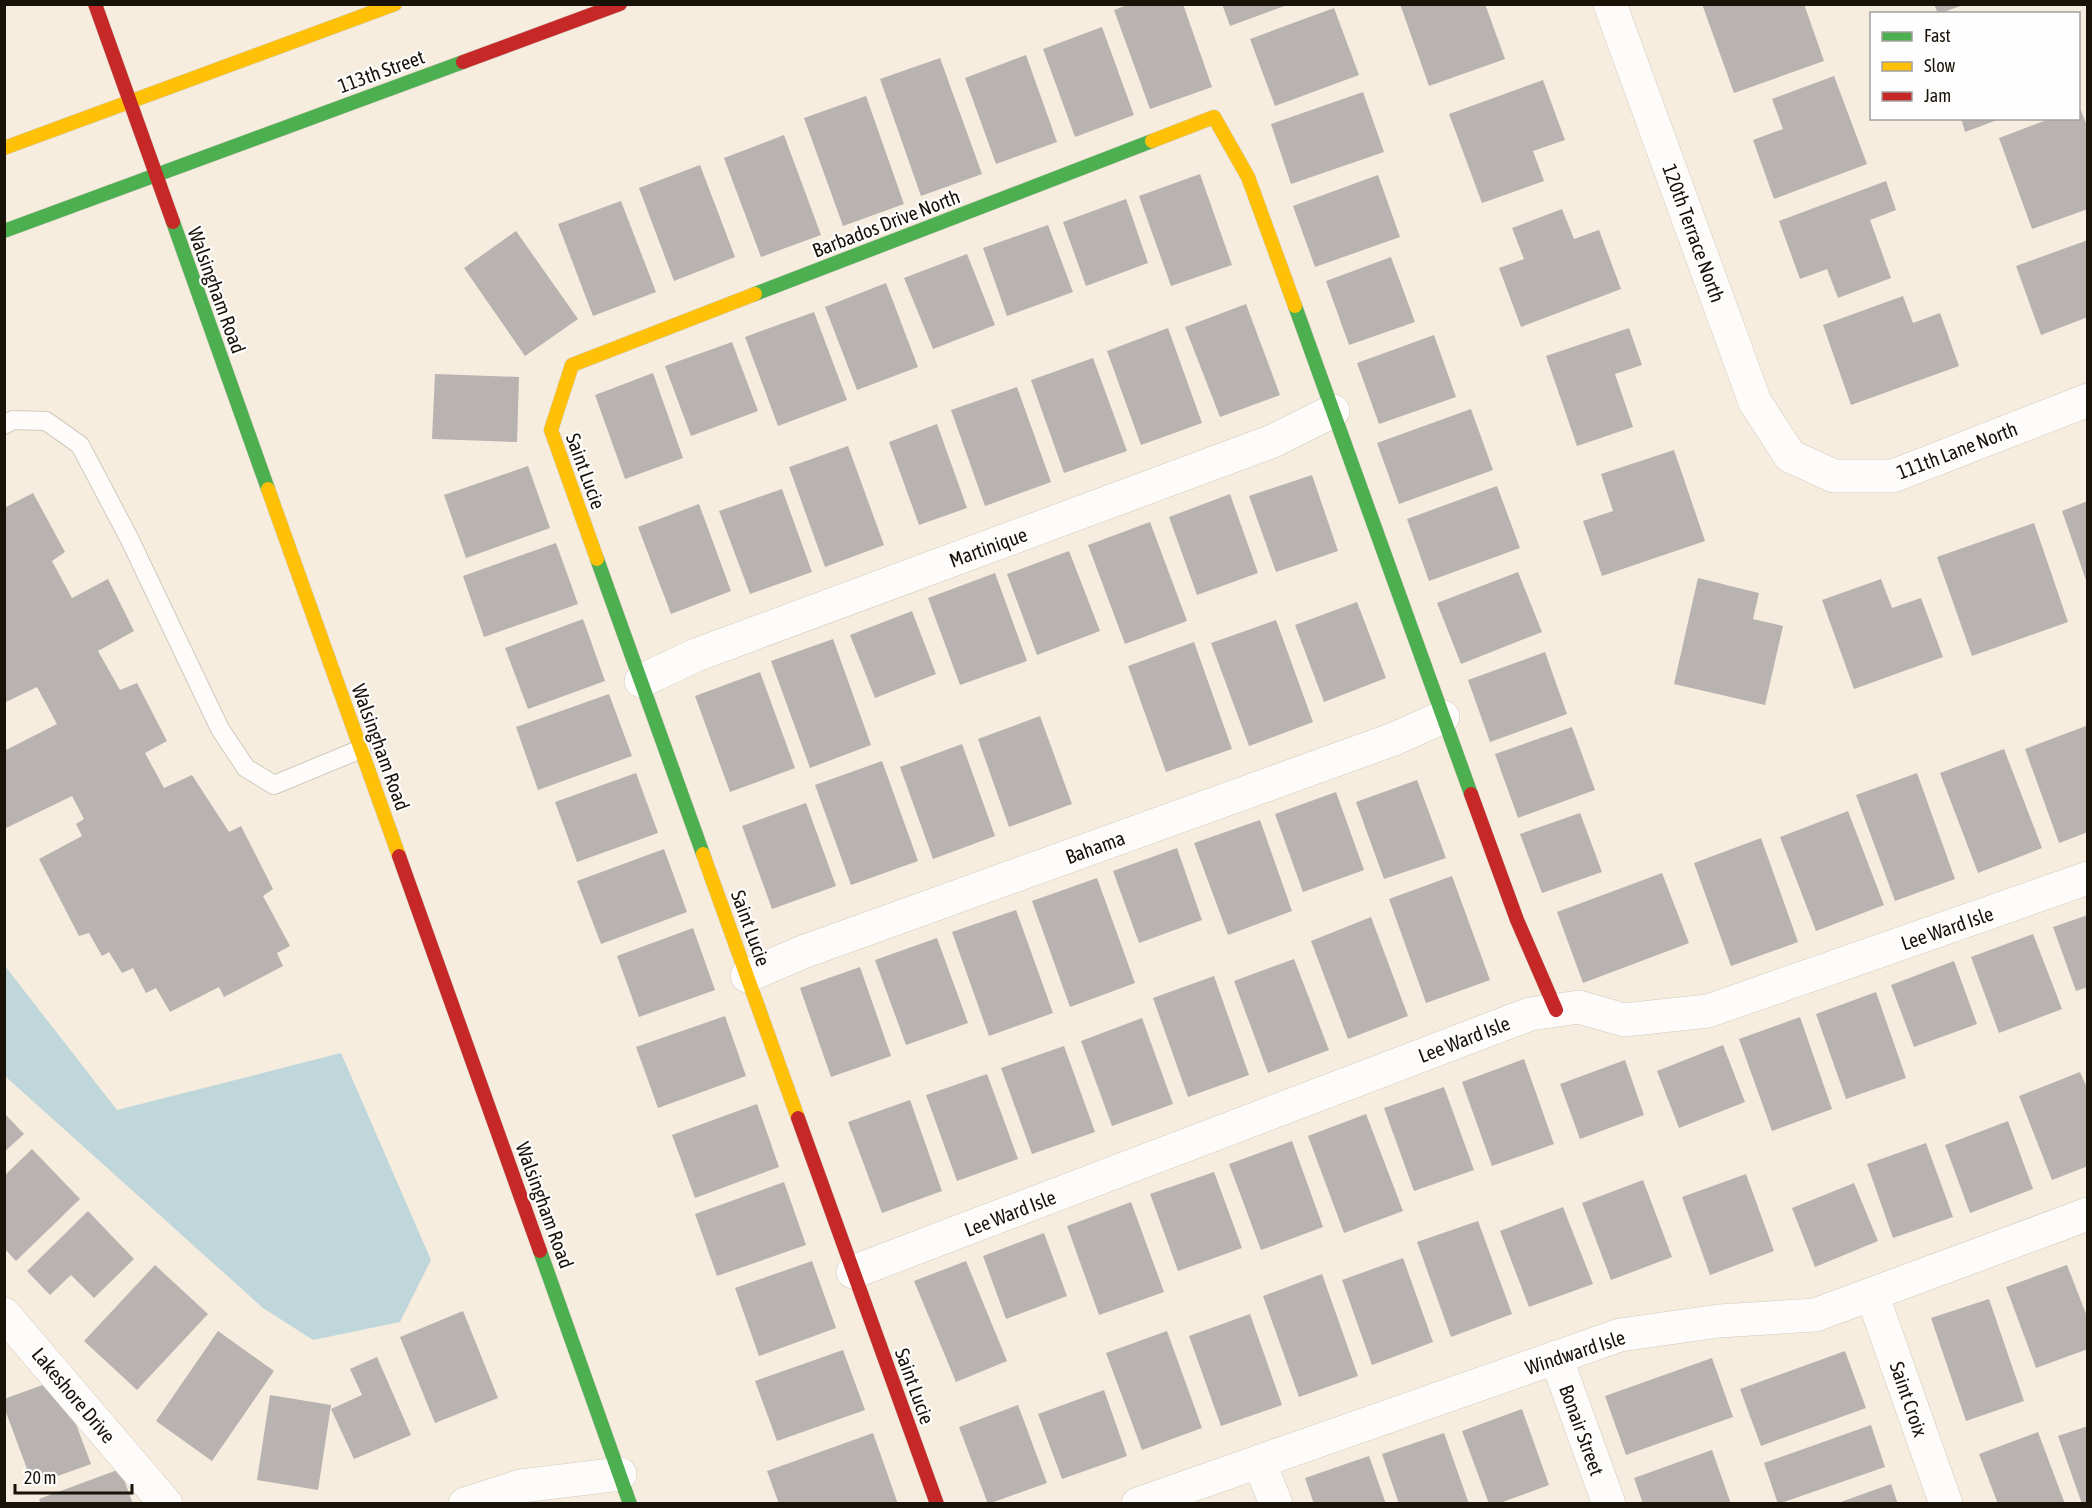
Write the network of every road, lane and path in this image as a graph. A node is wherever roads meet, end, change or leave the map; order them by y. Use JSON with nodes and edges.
{"nodes":[{"id":1,"x":95,"y":4,"type":"edge"},
{"id":2,"x":395,"y":4,"type":"edge"},
{"id":3,"x":620,"y":4,"type":"edge"},
{"id":4,"x":1610,"y":4,"type":"edge"},
{"id":5,"x":130,"y":103,"type":"junction"},
{"id":6,"x":4,"y":148,"type":"edge"},
{"id":7,"x":156,"y":175,"type":"junction"},
{"id":8,"x":4,"y":231,"type":"edge"},
{"id":9,"x":572,"y":365,"type":"joint"},
{"id":10,"x":2088,"y":400,"type":"edge"},
{"id":11,"x":1333,"y":411,"type":"junction"},
{"id":12,"x":4,"y":425,"type":"edge"},
{"id":13,"x":1790,"y":456,"type":"joint"},
{"id":14,"x":641,"y":681,"type":"junction"},
{"id":15,"x":1443,"y":717,"type":"junction"},
{"id":16,"x":361,"y":749,"type":"junction"},
{"id":17,"x":2088,"y":878,"type":"edge"},
{"id":18,"x":747,"y":976,"type":"junction"},
{"id":19,"x":1556,"y":1010,"type":"junction"},
{"id":20,"x":2088,"y":1214,"type":"edge"},
{"id":21,"x":854,"y":1272,"type":"junction"},
{"id":22,"x":1872,"y":1294,"type":"junction"},
{"id":23,"x":4,"y":1314,"type":"edge"},
{"id":24,"x":1556,"y":1357,"type":"junction"},
{"id":25,"x":1259,"y":1461,"type":"junction"},
{"id":26,"x":625,"y":1489,"type":"edge"},
{"id":27,"x":522,"y":1495,"type":"edge"},
{"id":28,"x":166,"y":1503,"type":"edge"},
{"id":29,"x":465,"y":1503,"type":"edge"},
{"id":30,"x":937,"y":1503,"type":"edge"},
{"id":31,"x":1138,"y":1503,"type":"edge"},
{"id":32,"x":1276,"y":1503,"type":"edge"},
{"id":33,"x":1608,"y":1503,"type":"edge"},
{"id":34,"x":1946,"y":1503,"type":"edge"}],
"edges":[{"from":1,"to":5,"type":"street","name":"Walsingham Road"},
{"from":2,"to":5,"type":"street"},
{"from":3,"to":7,"type":"street","name":"113th Street"},
{"from":4,"to":13,"type":"street","name":"120th Terrace North"},
{"from":5,"to":6,"type":"street"},
{"from":5,"to":7,"type":"street","name":"Walsingham Road"},
{"from":7,"to":8,"type":"street","name":"113th Street"},
{"from":7,"to":16,"type":"street","name":"Walsingham Road"},
{"from":9,"to":11,"type":"street","name":"Barbados Drive North"},
{"from":9,"to":14,"type":"street","name":"Saint Lucie"},
{"from":10,"to":13,"type":"street","name":"111th Lane North"},
{"from":11,"to":14,"type":"street","name":"Martinique"},
{"from":11,"to":15,"type":"street"},
{"from":12,"to":16,"type":"lane"},
{"from":14,"to":18,"type":"street","name":"Saint Lucie"},
{"from":15,"to":18,"type":"street","name":"Bahama"},
{"from":15,"to":19,"type":"street"},
{"from":16,"to":26,"type":"street","name":"Walsingham Road"},
{"from":17,"to":19,"type":"street","name":"Lee Ward Isle"},
{"from":18,"to":21,"type":"street","name":"Saint Lucie"},
{"from":19,"to":21,"type":"street","name":"Lee Ward Isle"},
{"from":20,"to":22,"type":"street","name":"Windward Isle"},
{"from":21,"to":30,"type":"street","name":"Saint Lucie"},
{"from":22,"to":24,"type":"street","name":"Windward Isle"},
{"from":22,"to":34,"type":"street","name":"Saint Croix"},
{"from":23,"to":28,"type":"street","name":"Lakeshore Drive"},
{"from":24,"to":25,"type":"street","name":"Windward Isle"},
{"from":24,"to":33,"type":"street","name":"Bonair Street"},
{"from":25,"to":31,"type":"street","name":"Windward Isle"},
{"from":25,"to":32,"type":"street"},
{"from":26,"to":27,"type":"street"},
{"from":27,"to":29,"type":"street"}]}
